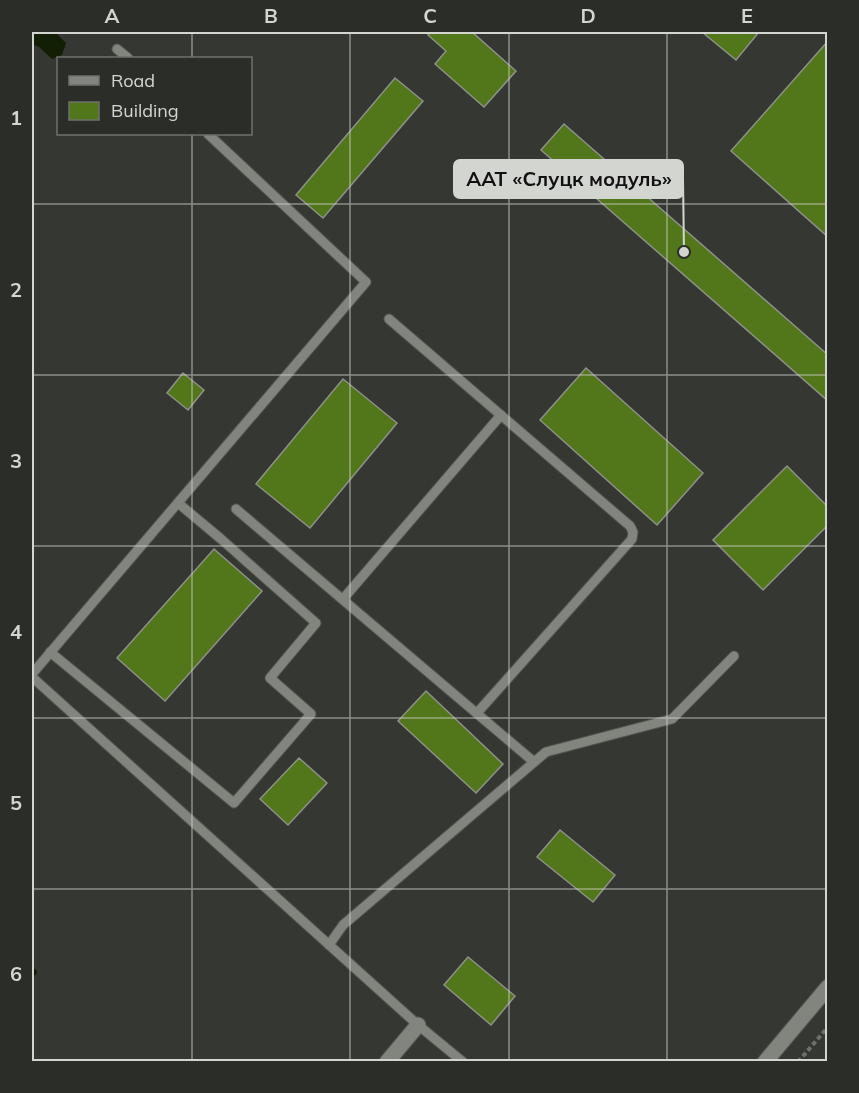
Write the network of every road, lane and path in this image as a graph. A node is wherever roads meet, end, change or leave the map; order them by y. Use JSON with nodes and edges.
{"nodes":[{"id":1,"x":117,"y":49,"type":"dead end"},
{"id":2,"x":127,"y":57,"type":"edge"},
{"id":3,"x":209,"y":135,"type":"edge"},
{"id":4,"x":389,"y":319,"type":"dead end"},
{"id":5,"x":501,"y":415,"type":"junction"},
{"id":6,"x":178,"y":503,"type":"junction"},
{"id":7,"x":236,"y":509,"type":"dead end"},
{"id":8,"x":343,"y":599,"type":"junction"},
{"id":9,"x":50,"y":652,"type":"junction"},
{"id":10,"x":734,"y":656,"type":"dead end"},
{"id":11,"x":32,"y":676,"type":"edge"},
{"id":12,"x":477,"y":713,"type":"junction"},
{"id":13,"x":534,"y":762,"type":"junction"},
{"id":14,"x":329,"y":945,"type":"junction"},
{"id":15,"x":828,"y":987,"type":"edge"},
{"id":16,"x":418,"y":1025,"type":"junction"},
{"id":17,"x":828,"y":1027,"type":"edge"},
{"id":18,"x":387,"y":1062,"type":"edge"},
{"id":19,"x":463,"y":1062,"type":"edge"},
{"id":20,"x":765,"y":1062,"type":"edge"},
{"id":21,"x":798,"y":1062,"type":"edge"}],
"edges":[{"from":1,"to":2,"type":"lane"},
{"from":3,"to":6,"type":"lane"},
{"from":4,"to":5,"type":"lane"},
{"from":5,"to":8,"type":"lane"},
{"from":5,"to":12,"type":"lane"},
{"from":6,"to":9,"type":"lane"},
{"from":6,"to":9,"type":"lane"},
{"from":7,"to":8,"type":"lane"},
{"from":8,"to":12,"type":"lane"},
{"from":9,"to":11,"type":"lane"},
{"from":10,"to":13,"type":"lane"},
{"from":11,"to":14,"type":"lane"},
{"from":12,"to":13,"type":"lane"},
{"from":13,"to":14,"type":"lane"},
{"from":14,"to":16,"type":"lane"},
{"from":15,"to":20,"type":"main road"},
{"from":16,"to":18,"type":"main road"},
{"from":16,"to":19,"type":"lane"},
{"from":17,"to":21,"type":"path"}]}
